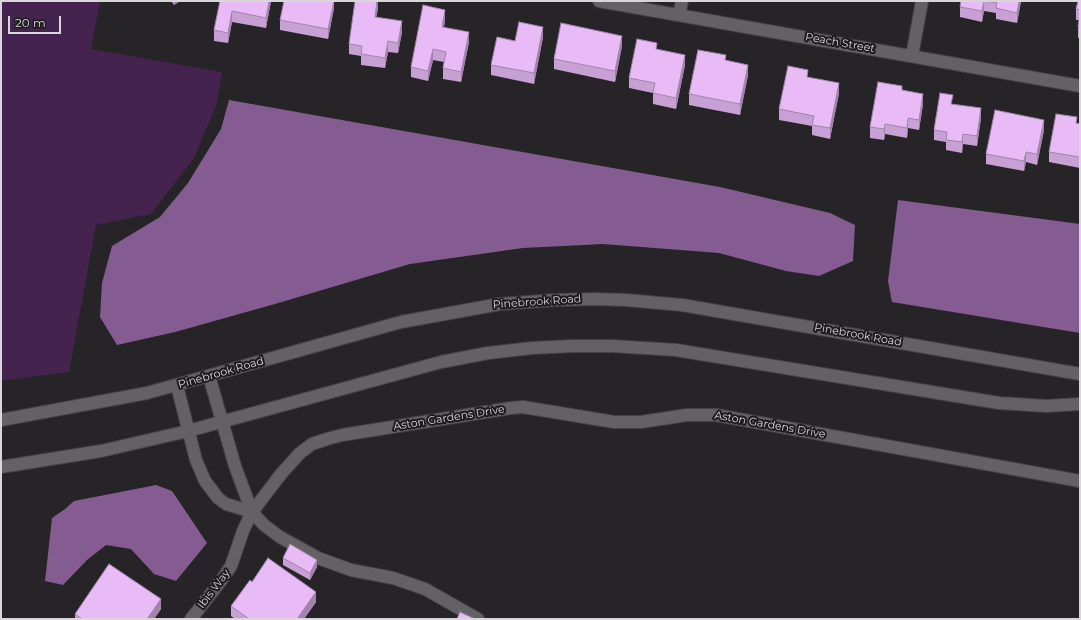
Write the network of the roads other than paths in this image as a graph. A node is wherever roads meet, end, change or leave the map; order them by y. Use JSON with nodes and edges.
{"nodes":[{"id":1,"x":599,"y":1,"type":"edge"},
{"id":2,"x":682,"y":1,"type":"edge"},
{"id":3,"x":922,"y":1,"type":"edge"},
{"id":4,"x":679,"y":15,"type":"junction"},
{"id":5,"x":912,"y":56,"type":"junction"},
{"id":6,"x":1080,"y":86,"type":"edge"},
{"id":7,"x":1080,"y":374,"type":"edge"},
{"id":8,"x":210,"y":376,"type":"junction"},
{"id":9,"x":177,"y":386,"type":"junction"},
{"id":10,"x":1080,"y":404,"type":"edge"},
{"id":11,"x":1,"y":420,"type":"edge"},
{"id":12,"x":222,"y":422,"type":"junction"},
{"id":13,"x":188,"y":431,"type":"junction"},
{"id":14,"x":1,"y":467,"type":"edge"},
{"id":15,"x":1080,"y":481,"type":"edge"},
{"id":16,"x":252,"y":512,"type":"junction"},
{"id":17,"x":191,"y":619,"type":"edge"},
{"id":18,"x":478,"y":619,"type":"edge"}],
"edges":[{"from":1,"to":4,"type":"street","name":"Peach Street"},
{"from":2,"to":4,"type":"street"},
{"from":3,"to":5,"type":"street"},
{"from":4,"to":5,"type":"street","name":"Peach Street"},
{"from":5,"to":6,"type":"street","name":"Peach Street"},
{"from":7,"to":8,"type":"street","name":"Pinebrook Road"},
{"from":8,"to":9,"type":"street","name":"Pinebrook Road"},
{"from":8,"to":12,"type":"street"},
{"from":9,"to":11,"type":"street","name":"Pinebrook Road"},
{"from":9,"to":13,"type":"street"},
{"from":10,"to":12,"type":"street"},
{"from":12,"to":13,"type":"street"},
{"from":12,"to":16,"type":"street"},
{"from":13,"to":14,"type":"street"},
{"from":13,"to":16,"type":"street"},
{"from":15,"to":16,"type":"street","name":"Aston Gardens Drive"},
{"from":16,"to":17,"type":"street","name":"Ibis Way"},
{"from":16,"to":18,"type":"street"}]}
